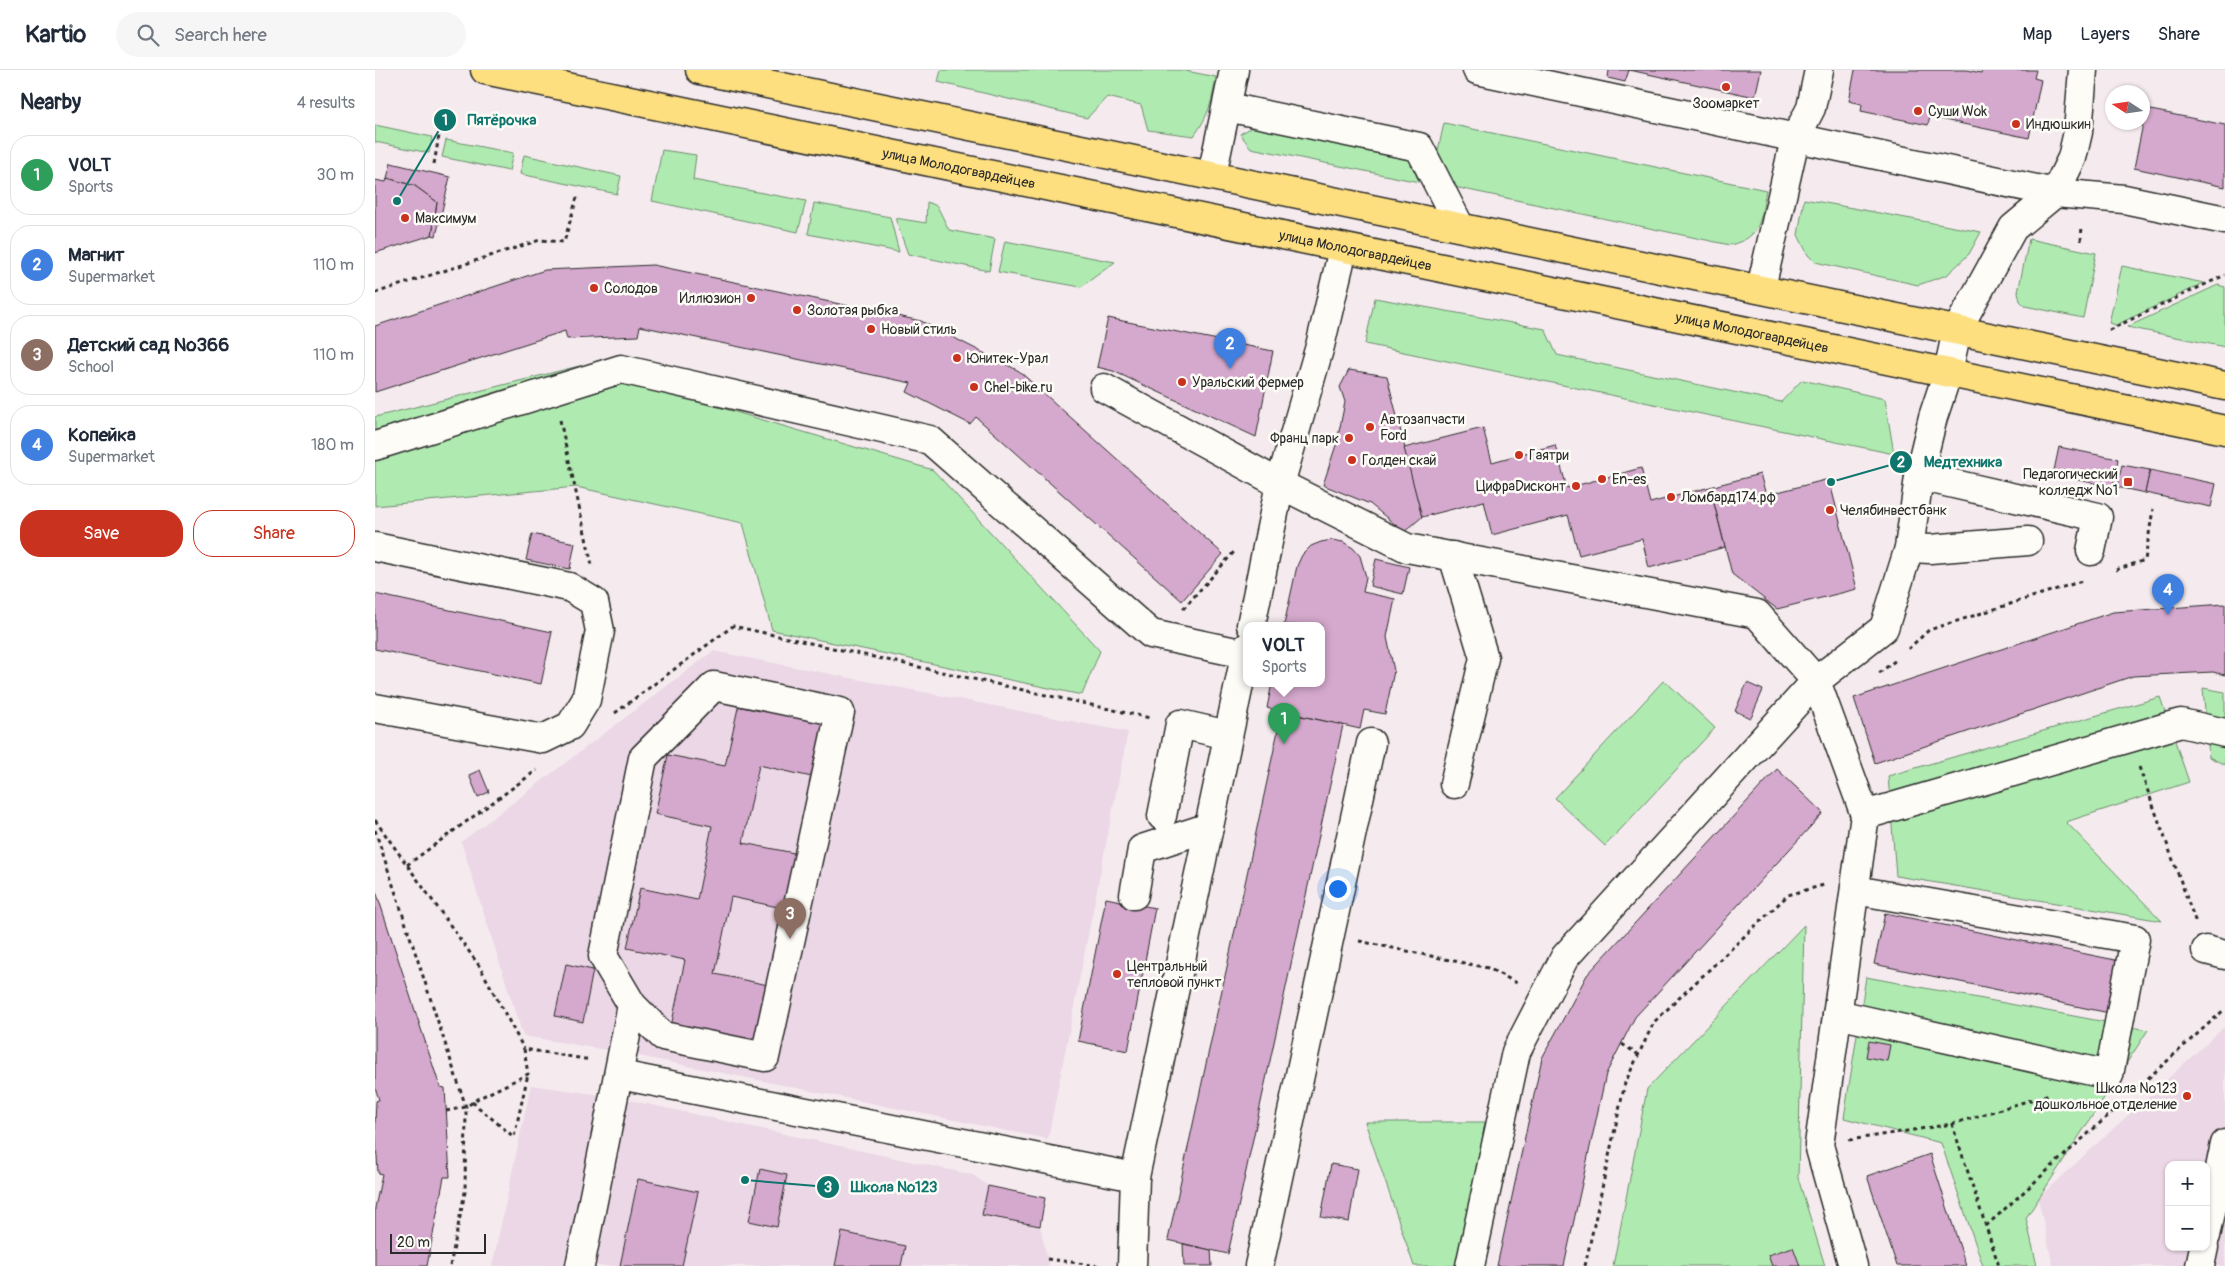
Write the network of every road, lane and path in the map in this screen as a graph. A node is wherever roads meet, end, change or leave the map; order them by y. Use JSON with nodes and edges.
{"nodes":[{"id":1,"x":485,"y":70,"type":"edge"},
{"id":2,"x":700,"y":70,"type":"edge"},
{"id":3,"x":1233,"y":70,"type":"edge"},
{"id":4,"x":1477,"y":70,"type":"edge"},
{"id":5,"x":1819,"y":70,"type":"edge"},
{"id":6,"x":2083,"y":70,"type":"edge"},
{"id":7,"x":1227,"y":107,"type":"junction"},
{"id":8,"x":440,"y":130,"type":"dead end"},
{"id":9,"x":1795,"y":139,"type":"junction"},
{"id":10,"x":434,"y":164,"type":"dead end"},
{"id":11,"x":1212,"y":175,"type":"junction"},
{"id":12,"x":2055,"y":193,"type":"junction"},
{"id":13,"x":578,"y":194,"type":"dead end"},
{"id":14,"x":2225,"y":220,"type":"edge"},
{"id":15,"x":1461,"y":227,"type":"junction"},
{"id":16,"x":1343,"y":249,"type":"junction"},
{"id":17,"x":2225,"y":275,"type":"edge"},
{"id":18,"x":1761,"y":288,"type":"junction"},
{"id":19,"x":375,"y":293,"type":"edge"},
{"id":20,"x":1957,"y":330,"type":"junction"},
{"id":21,"x":2102,"y":334,"type":"dead end"},
{"id":22,"x":1948,"y":372,"type":"junction"},
{"id":23,"x":2225,"y":386,"type":"edge"},
{"id":24,"x":1104,"y":388,"type":"dead end"},
{"id":25,"x":554,"y":390,"type":"junction"},
{"id":26,"x":2225,"y":430,"type":"edge"},
{"id":27,"x":375,"y":446,"type":"edge"},
{"id":28,"x":1919,"y":476,"type":"junction"},
{"id":29,"x":1280,"y":484,"type":"junction"},
{"id":30,"x":2153,"y":509,"type":"dead end"},
{"id":31,"x":2028,"y":541,"type":"dead end"},
{"id":32,"x":375,"y":547,"type":"edge"},
{"id":33,"x":1237,"y":548,"type":"dead end"},
{"id":34,"x":1909,"y":548,"type":"junction"},
{"id":35,"x":2091,"y":551,"type":"dead end"},
{"id":36,"x":1453,"y":556,"type":"junction"},
{"id":37,"x":2107,"y":572,"type":"dead end"},
{"id":38,"x":2088,"y":579,"type":"dead end"},
{"id":39,"x":594,"y":602,"type":"junction"},
{"id":40,"x":1252,"y":622,"type":"edge"},
{"id":41,"x":1151,"y":634,"type":"junction"},
{"id":42,"x":1243,"y":649,"type":"edge"},
{"id":43,"x":1907,"y":650,"type":"dead end"},
{"id":44,"x":1900,"y":657,"type":"dead end"},
{"id":45,"x":1243,"y":664,"type":"edge"},
{"id":46,"x":1876,"y":674,"type":"dead end"},
{"id":47,"x":1816,"y":681,"type":"junction"},
{"id":48,"x":375,"y":708,"type":"edge"},
{"id":49,"x":2225,"y":733,"type":"edge"},
{"id":50,"x":1228,"y":735,"type":"junction"},
{"id":51,"x":2128,"y":738,"type":"junction"},
{"id":52,"x":1371,"y":743,"type":"dead end"},
{"id":53,"x":1454,"y":784,"type":"dead end"},
{"id":54,"x":1865,"y":815,"type":"junction"},
{"id":55,"x":1162,"y":816,"type":"dead end"},
{"id":56,"x":375,"y":820,"type":"edge"},
{"id":57,"x":1209,"y":826,"type":"junction"},
{"id":58,"x":375,"y":830,"type":"edge"},
{"id":59,"x":1856,"y":883,"type":"junction"},
{"id":60,"x":1134,"y":895,"type":"dead end"},
{"id":61,"x":1330,"y":935,"type":"junction"},
{"id":62,"x":2215,"y":953,"type":"edge"},
{"id":63,"x":1545,"y":997,"type":"junction"},
{"id":64,"x":632,"y":1005,"type":"junction"},
{"id":65,"x":2225,"y":1009,"type":"edge"},
{"id":66,"x":1837,"y":1014,"type":"junction"},
{"id":67,"x":1622,"y":1044,"type":"dead end"},
{"id":68,"x":524,"y":1049,"type":"junction"},
{"id":69,"x":1639,"y":1055,"type":"junction"},
{"id":70,"x":528,"y":1074,"type":"junction"},
{"id":71,"x":620,"y":1075,"type":"junction"},
{"id":72,"x":2054,"y":1092,"type":"dead end"},
{"id":73,"x":2131,"y":1095,"type":"dead end"},
{"id":74,"x":2123,"y":1101,"type":"dead end"},
{"id":75,"x":472,"y":1102,"type":"junction"},
{"id":76,"x":466,"y":1107,"type":"junction"},
{"id":77,"x":446,"y":1111,"type":"dead end"},
{"id":78,"x":1952,"y":1124,"type":"junction"},
{"id":79,"x":1819,"y":1144,"type":"junction"},
{"id":80,"x":2225,"y":1144,"type":"edge"},
{"id":81,"x":1135,"y":1177,"type":"junction"},
{"id":82,"x":2210,"y":1217,"type":"edge"},
{"id":83,"x":1986,"y":1226,"type":"junction"},
{"id":84,"x":2203,"y":1251,"type":"edge"},
{"id":85,"x":1047,"y":1259,"type":"dead end"},
{"id":86,"x":450,"y":1266,"type":"edge"},
{"id":87,"x":580,"y":1266,"type":"edge"},
{"id":88,"x":1102,"y":1266,"type":"edge"},
{"id":89,"x":1132,"y":1266,"type":"edge"},
{"id":90,"x":1259,"y":1266,"type":"edge"},
{"id":91,"x":1470,"y":1266,"type":"edge"},
{"id":92,"x":1585,"y":1266,"type":"edge"},
{"id":93,"x":1853,"y":1266,"type":"edge"},
{"id":94,"x":1999,"y":1266,"type":"edge"},
{"id":95,"x":2200,"y":1266,"type":"edge"}],
"edges":[{"from":1,"to":16,"type":"main road","name":"улица Молодогвардейцев"},
{"from":2,"to":11,"type":"main road"},
{"from":3,"to":7,"type":"street"},
{"from":4,"to":9,"type":"street"},
{"from":5,"to":9,"type":"street"},
{"from":6,"to":12,"type":"street"},
{"from":7,"to":11,"type":"street"},
{"from":7,"to":15,"type":"street"},
{"from":8,"to":10,"type":"path"},
{"from":9,"to":12,"type":"street"},
{"from":9,"to":18,"type":"street"},
{"from":11,"to":15,"type":"main road"},
{"from":12,"to":14,"type":"street"},
{"from":12,"to":20,"type":"street"},
{"from":13,"to":19,"type":"path"},
{"from":15,"to":18,"type":"main road"},
{"from":16,"to":22,"type":"main road","name":"улица Молодогвардейцев"},
{"from":16,"to":29,"type":"street"},
{"from":17,"to":21,"type":"path"},
{"from":18,"to":20,"type":"main road"},
{"from":20,"to":22,"type":"street"},
{"from":20,"to":23,"type":"main road"},
{"from":22,"to":26,"type":"main road","name":"улица Молодогвардейцев"},
{"from":22,"to":28,"type":"street"},
{"from":24,"to":29,"type":"street"},
{"from":25,"to":27,"type":"street"},
{"from":25,"to":39,"type":"path"},
{"from":25,"to":41,"type":"street"},
{"from":28,"to":34,"type":"street"},
{"from":28,"to":35,"type":"street"},
{"from":29,"to":36,"type":"street"},
{"from":29,"to":40,"type":"street"},
{"from":30,"to":37,"type":"path"},
{"from":31,"to":34,"type":"street"},
{"from":32,"to":39,"type":"street"},
{"from":33,"to":41,"type":"path"},
{"from":34,"to":47,"type":"street"},
{"from":36,"to":47,"type":"street"},
{"from":36,"to":53,"type":"street"},
{"from":38,"to":43,"type":"path"},
{"from":39,"to":48,"type":"street"},
{"from":41,"to":42,"type":"street"},
{"from":44,"to":46,"type":"path"},
{"from":45,"to":50,"type":"street"},
{"from":47,"to":54,"type":"street"},
{"from":47,"to":63,"type":"street"},
{"from":49,"to":51,"type":"street"},
{"from":50,"to":55,"type":"street"},
{"from":50,"to":57,"type":"street"},
{"from":51,"to":54,"type":"street"},
{"from":51,"to":62,"type":"path"},
{"from":52,"to":61,"type":"street"},
{"from":54,"to":59,"type":"street"},
{"from":56,"to":68,"type":"path"},
{"from":57,"to":60,"type":"street"},
{"from":57,"to":81,"type":"street"},
{"from":58,"to":76,"type":"path"},
{"from":59,"to":66,"type":"street"},
{"from":59,"to":66,"type":"street"},
{"from":59,"to":69,"type":"path"},
{"from":61,"to":63,"type":"path"},
{"from":61,"to":90,"type":"street"},
{"from":63,"to":91,"type":"street"},
{"from":64,"to":64,"type":"street"},
{"from":64,"to":71,"type":"street"},
{"from":65,"to":73,"type":"path"},
{"from":66,"to":79,"type":"street"},
{"from":67,"to":69,"type":"path"},
{"from":68,"to":70,"type":"path"},
{"from":68,"to":71,"type":"path"},
{"from":69,"to":92,"type":"path"},
{"from":70,"to":75,"type":"path"},
{"from":70,"to":75,"type":"path"},
{"from":71,"to":81,"type":"street"},
{"from":71,"to":87,"type":"street"},
{"from":72,"to":78,"type":"path"},
{"from":74,"to":83,"type":"path"},
{"from":75,"to":76,"type":"path"},
{"from":76,"to":77,"type":"path"},
{"from":76,"to":86,"type":"path"},
{"from":78,"to":79,"type":"path"},
{"from":78,"to":83,"type":"path"},
{"from":79,"to":93,"type":"street"},
{"from":80,"to":82,"type":"street"},
{"from":81,"to":89,"type":"street"},
{"from":83,"to":94,"type":"path"},
{"from":84,"to":95,"type":"street"},
{"from":85,"to":88,"type":"path"}]}
